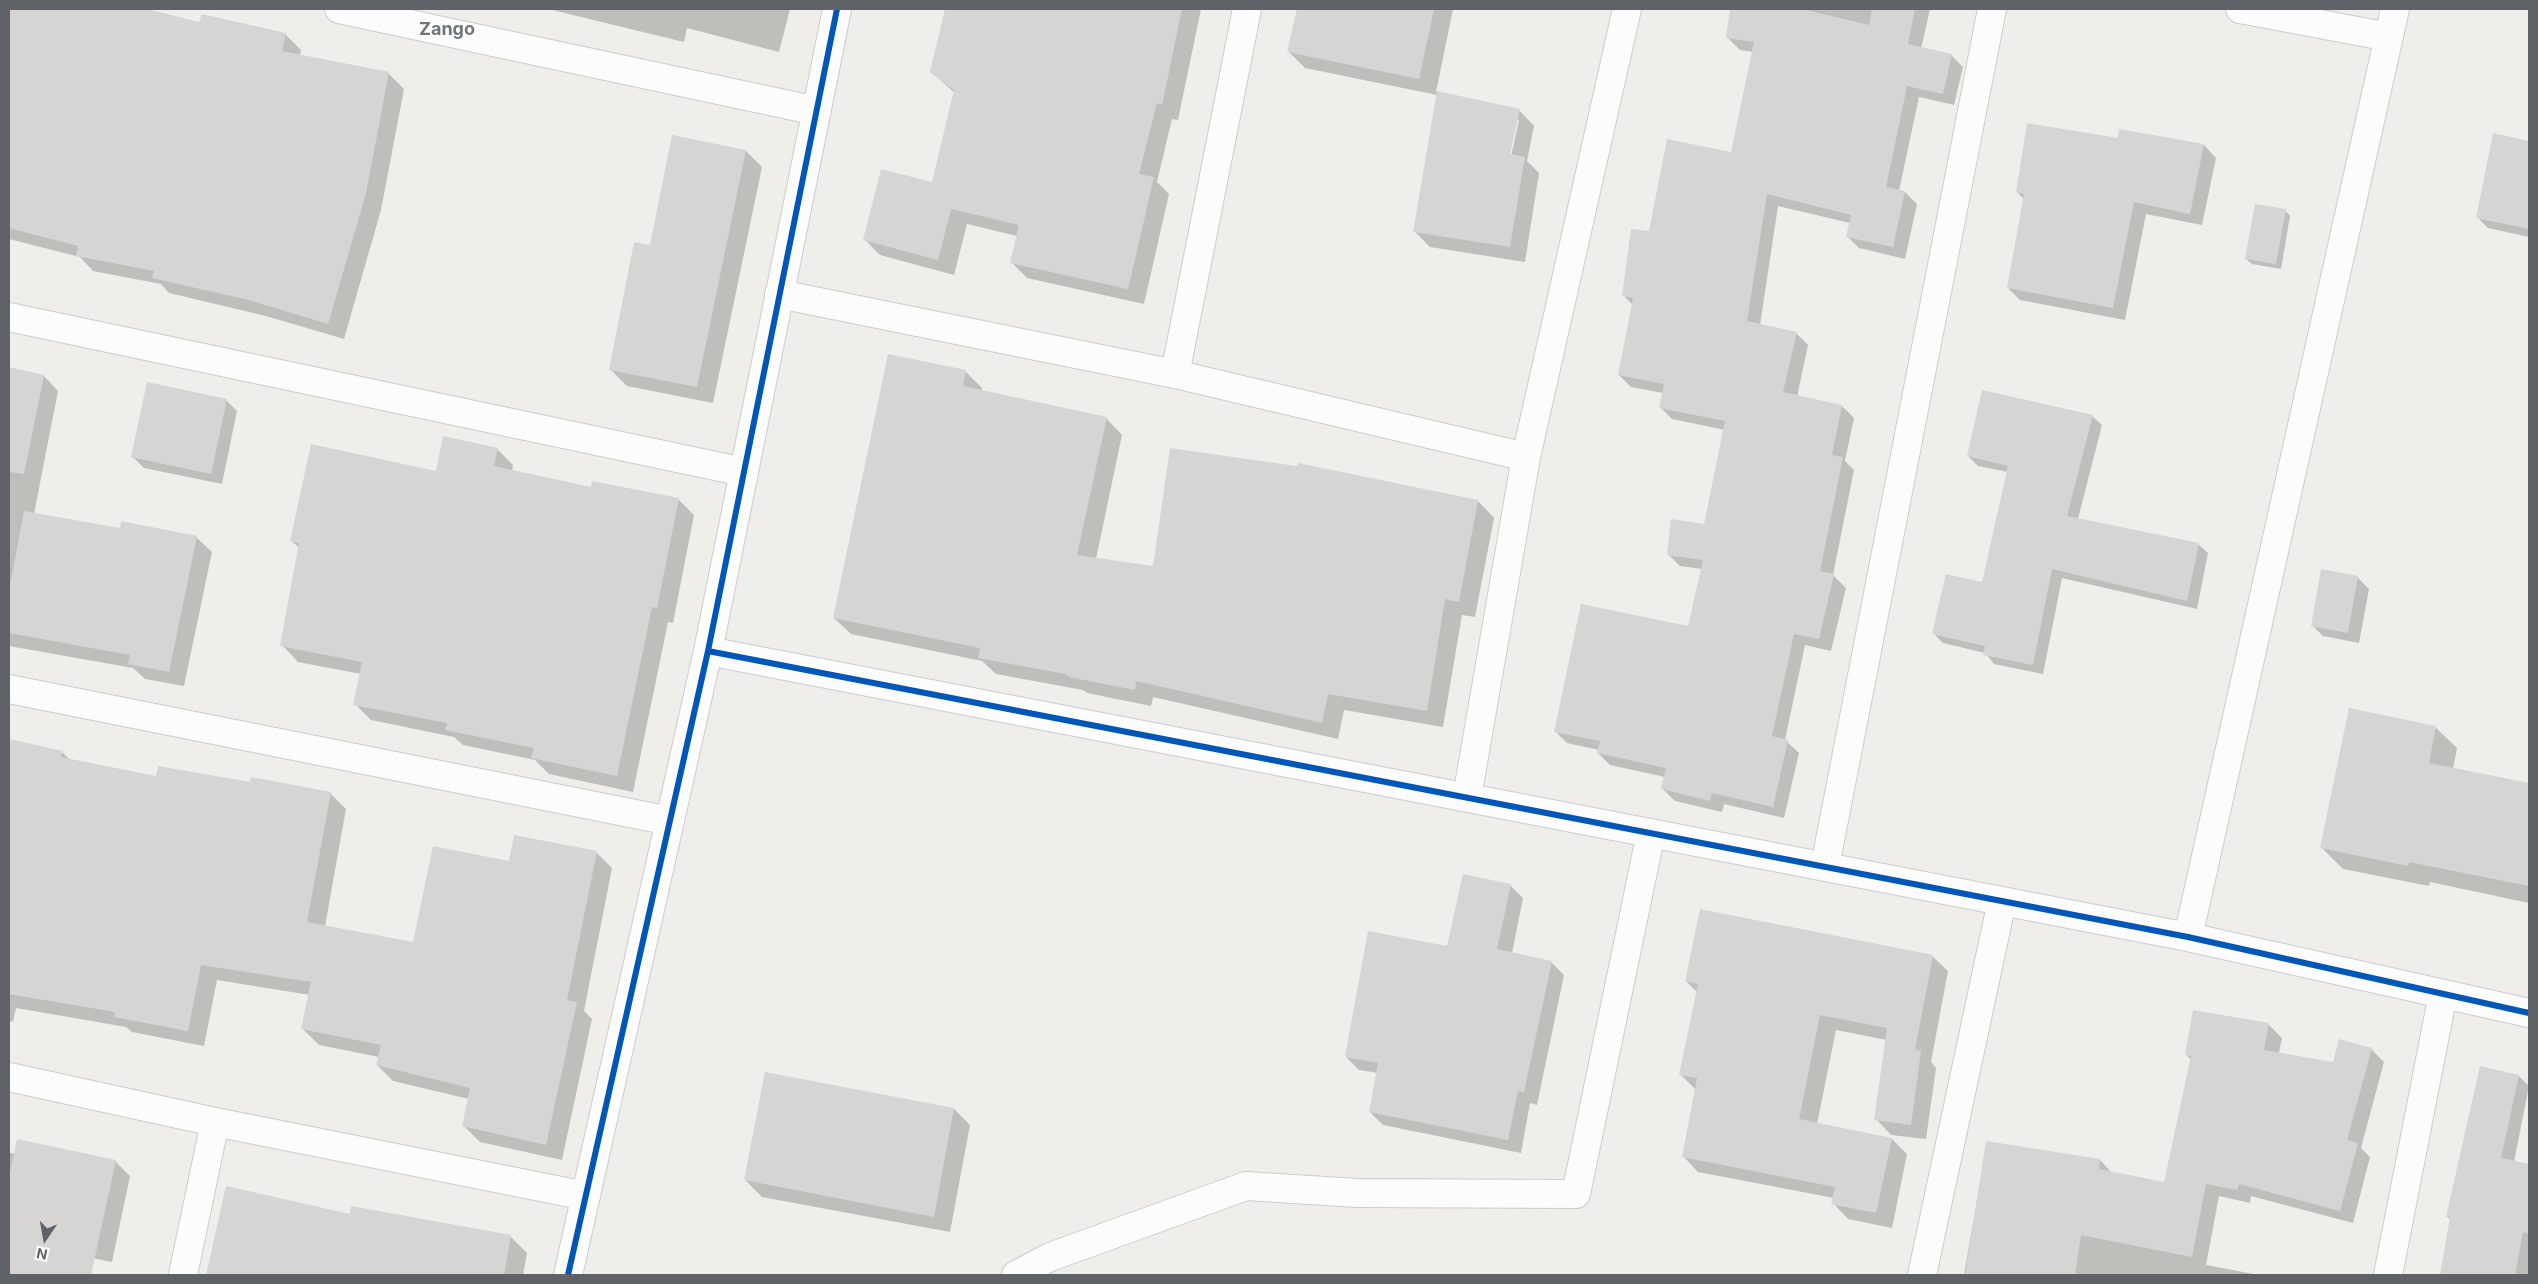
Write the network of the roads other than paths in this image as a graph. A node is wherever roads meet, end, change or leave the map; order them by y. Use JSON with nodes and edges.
{"nodes":[{"id":1,"x":339,"y":9,"type":"edge"},
{"id":2,"x":837,"y":9,"type":"edge"},
{"id":3,"x":1246,"y":9,"type":"edge"},
{"id":4,"x":1627,"y":9,"type":"edge"},
{"id":5,"x":1992,"y":9,"type":"edge"},
{"id":6,"x":2240,"y":9,"type":"edge"},
{"id":7,"x":2395,"y":9,"type":"edge"},
{"id":8,"x":2389,"y":37,"type":"junction"},
{"id":9,"x":817,"y":111,"type":"junction"},
{"id":10,"x":779,"y":294,"type":"junction"},
{"id":11,"x":9,"y":318,"type":"edge"},
{"id":12,"x":1175,"y":374,"type":"junction"},
{"id":13,"x":1526,"y":457,"type":"junction"},
{"id":14,"x":744,"y":472,"type":"junction"},
{"id":15,"x":708,"y":650,"type":"junction"},
{"id":16,"x":9,"y":689,"type":"edge"},
{"id":17,"x":1466,"y":797,"type":"junction"},
{"id":18,"x":670,"y":821,"type":"junction"},
{"id":19,"x":1651,"y":833,"type":"junction"},
{"id":20,"x":1825,"y":866,"type":"junction"},
{"id":21,"x":2002,"y":900,"type":"junction"},
{"id":22,"x":2188,"y":937,"type":"junction"},
{"id":23,"x":2443,"y":994,"type":"junction"},
{"id":24,"x":2529,"y":1013,"type":"edge"},
{"id":25,"x":9,"y":1077,"type":"edge"},
{"id":26,"x":215,"y":1122,"type":"junction"},
{"id":27,"x":586,"y":1196,"type":"junction"},
{"id":28,"x":183,"y":1275,"type":"edge"},
{"id":29,"x":568,"y":1275,"type":"edge"},
{"id":30,"x":1016,"y":1275,"type":"edge"},
{"id":31,"x":1922,"y":1275,"type":"edge"},
{"id":32,"x":2388,"y":1275,"type":"edge"}],
"edges":[{"from":1,"to":9,"type":"street"},
{"from":2,"to":9,"type":"street"},
{"from":3,"to":12,"type":"street"},
{"from":4,"to":13,"type":"street"},
{"from":5,"to":20,"type":"street"},
{"from":6,"to":8,"type":"street"},
{"from":7,"to":8,"type":"street"},
{"from":8,"to":22,"type":"street"},
{"from":9,"to":10,"type":"street"},
{"from":10,"to":12,"type":"street"},
{"from":10,"to":14,"type":"street"},
{"from":11,"to":14,"type":"street"},
{"from":12,"to":13,"type":"street"},
{"from":13,"to":17,"type":"street"},
{"from":14,"to":15,"type":"street"},
{"from":15,"to":17,"type":"street"},
{"from":15,"to":18,"type":"street"},
{"from":16,"to":18,"type":"street"},
{"from":17,"to":19,"type":"street"},
{"from":18,"to":27,"type":"street"},
{"from":19,"to":20,"type":"street"},
{"from":19,"to":30,"type":"street"},
{"from":20,"to":21,"type":"street"},
{"from":21,"to":22,"type":"street"},
{"from":21,"to":31,"type":"street"},
{"from":22,"to":23,"type":"street"},
{"from":23,"to":24,"type":"street"},
{"from":23,"to":32,"type":"street"},
{"from":25,"to":26,"type":"street"},
{"from":26,"to":27,"type":"street"},
{"from":26,"to":28,"type":"street"},
{"from":27,"to":29,"type":"street"}]}
